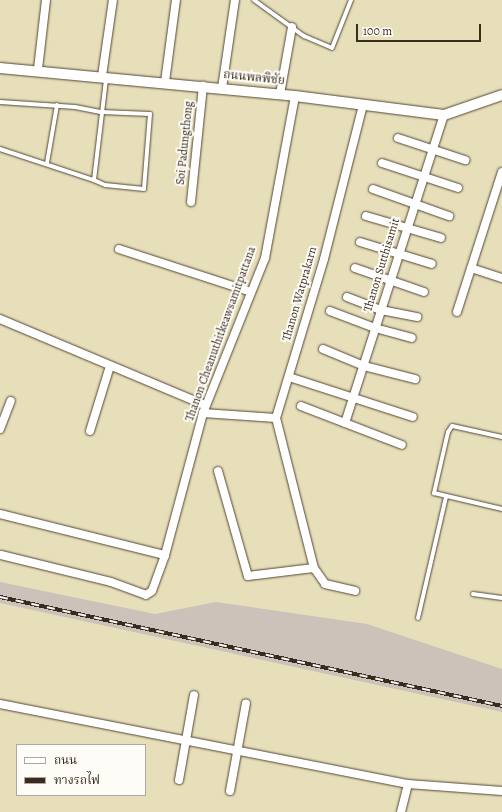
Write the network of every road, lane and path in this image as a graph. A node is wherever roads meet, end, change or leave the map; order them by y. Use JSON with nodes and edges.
{"nodes":[{"id":1,"x":46,"y":0,"type":"edge"},
{"id":2,"x":113,"y":0,"type":"edge"},
{"id":3,"x":176,"y":0,"type":"edge"},
{"id":4,"x":235,"y":0,"type":"edge"},
{"id":5,"x":254,"y":0,"type":"edge"},
{"id":6,"x":351,"y":0,"type":"edge"},
{"id":7,"x":292,"y":27,"type":"junction"},
{"id":8,"x":0,"y":68,"type":"edge"},
{"id":9,"x":38,"y":69,"type":"junction"},
{"id":10,"x":104,"y":78,"type":"junction"},
{"id":11,"x":165,"y":82,"type":"junction"},
{"id":12,"x":203,"y":86,"type":"junction"},
{"id":13,"x":222,"y":88,"type":"junction"},
{"id":14,"x":280,"y":94,"type":"junction"},
{"id":15,"x":502,"y":95,"type":"edge"},
{"id":16,"x":295,"y":96,"type":"junction"},
{"id":17,"x":0,"y":102,"type":"edge"},
{"id":18,"x":56,"y":105,"type":"junction"},
{"id":19,"x":363,"y":105,"type":"junction"},
{"id":20,"x":101,"y":112,"type":"junction"},
{"id":21,"x":444,"y":115,"type":"junction"},
{"id":22,"x":398,"y":138,"type":"dead end"},
{"id":23,"x":0,"y":149,"type":"edge"},
{"id":24,"x":431,"y":149,"type":"junction"},
{"id":25,"x":465,"y":160,"type":"dead end"},
{"id":26,"x":47,"y":163,"type":"junction"},
{"id":27,"x":382,"y":163,"type":"dead end"},
{"id":28,"x":502,"y":172,"type":"edge"},
{"id":29,"x":422,"y":176,"type":"junction"},
{"id":30,"x":94,"y":180,"type":"junction"},
{"id":31,"x":458,"y":188,"type":"dead end"},
{"id":32,"x":373,"y":189,"type":"dead end"},
{"id":33,"x":499,"y":191,"type":"edge"},
{"id":34,"x":191,"y":202,"type":"dead end"},
{"id":35,"x":413,"y":204,"type":"junction"},
{"id":36,"x":366,"y":216,"type":"dead end"},
{"id":37,"x":449,"y":216,"type":"dead end"},
{"id":38,"x":406,"y":229,"type":"junction"},
{"id":39,"x":442,"y":238,"type":"dead end"},
{"id":40,"x":360,"y":242,"type":"dead end"},
{"id":41,"x":119,"y":249,"type":"dead end"},
{"id":42,"x":397,"y":255,"type":"junction"},
{"id":43,"x":432,"y":264,"type":"dead end"},
{"id":44,"x":355,"y":268,"type":"dead end"},
{"id":45,"x":471,"y":268,"type":"junction"},
{"id":46,"x":502,"y":278,"type":"edge"},
{"id":47,"x":390,"y":282,"type":"junction"},
{"id":48,"x":251,"y":292,"type":"junction"},
{"id":49,"x":424,"y":292,"type":"dead end"},
{"id":50,"x":347,"y":297,"type":"dead end"},
{"id":51,"x":380,"y":310,"type":"junction"},
{"id":52,"x":330,"y":311,"type":"dead end"},
{"id":53,"x":457,"y":312,"type":"dead end"},
{"id":54,"x":417,"y":317,"type":"dead end"},
{"id":55,"x":0,"y":319,"type":"edge"},
{"id":56,"x":375,"y":328,"type":"junction"},
{"id":57,"x":412,"y":338,"type":"dead end"},
{"id":58,"x":323,"y":349,"type":"dead end"},
{"id":59,"x":110,"y":366,"type":"junction"},
{"id":60,"x":364,"y":366,"type":"junction"},
{"id":61,"x":288,"y":377,"type":"junction"},
{"id":62,"x":415,"y":379,"type":"dead end"},
{"id":63,"x":353,"y":399,"type":"junction"},
{"id":64,"x":10,"y":401,"type":"dead end"},
{"id":65,"x":301,"y":406,"type":"dead end"},
{"id":66,"x":204,"y":409,"type":"junction"},
{"id":67,"x":413,"y":417,"type":"dead end"},
{"id":68,"x":276,"y":418,"type":"junction"},
{"id":69,"x":345,"y":423,"type":"junction"},
{"id":70,"x":0,"y":429,"type":"edge"},
{"id":71,"x":90,"y":431,"type":"dead end"},
{"id":72,"x":502,"y":437,"type":"edge"},
{"id":73,"x":402,"y":445,"type":"dead end"},
{"id":74,"x":218,"y":471,"type":"dead end"},
{"id":75,"x":446,"y":497,"type":"junction"},
{"id":76,"x":502,"y":509,"type":"edge"},
{"id":77,"x":0,"y":514,"type":"edge"},
{"id":78,"x":1,"y":554,"type":"dead end"},
{"id":79,"x":165,"y":555,"type":"junction"},
{"id":80,"x":314,"y":568,"type":"junction"},
{"id":81,"x":355,"y":591,"type":"dead end"},
{"id":82,"x":473,"y":594,"type":"dead end"},
{"id":83,"x":502,"y":598,"type":"edge"},
{"id":84,"x":418,"y":618,"type":"dead end"},
{"id":85,"x":194,"y":695,"type":"dead end"},
{"id":86,"x":246,"y":703,"type":"dead end"},
{"id":87,"x":0,"y":704,"type":"edge"},
{"id":88,"x":185,"y":739,"type":"junction"},
{"id":89,"x":238,"y":749,"type":"junction"},
{"id":90,"x":178,"y":780,"type":"dead end"},
{"id":91,"x":408,"y":784,"type":"junction"},
{"id":92,"x":230,"y":791,"type":"dead end"},
{"id":93,"x":502,"y":791,"type":"edge"},
{"id":94,"x":401,"y":812,"type":"edge"}],
"edges":[{"from":1,"to":9,"type":"street"},
{"from":2,"to":10,"type":"street"},
{"from":3,"to":11,"type":"street"},
{"from":4,"to":13,"type":"street"},
{"from":5,"to":7,"type":"lane"},
{"from":6,"to":7,"type":"lane"},
{"from":7,"to":14,"type":"street"},
{"from":8,"to":9,"type":"street","name":"ถนนพลพิชัย"},
{"from":9,"to":10,"type":"street","name":"ถนนพลพิชัย"},
{"from":10,"to":11,"type":"street","name":"ถนนพลพิชัย"},
{"from":10,"to":20,"type":"lane"},
{"from":11,"to":12,"type":"street","name":"ถนนพลพิชัย"},
{"from":12,"to":13,"type":"street","name":"ถนนพลพิชัย"},
{"from":12,"to":34,"type":"street","name":"Soi Padungthong"},
{"from":13,"to":14,"type":"street","name":"ถนนพลพิชัย"},
{"from":14,"to":16,"type":"street","name":"ถนนพลพิชัย"},
{"from":15,"to":21,"type":"street","name":"ถนนพลพิชัย"},
{"from":16,"to":19,"type":"street","name":"ถนนพลพิชัย"},
{"from":16,"to":48,"type":"street","name":"Thanon Cheanuthitkeawsamitpattana"},
{"from":17,"to":18,"type":"lane"},
{"from":18,"to":20,"type":"lane"},
{"from":18,"to":26,"type":"lane"},
{"from":19,"to":21,"type":"street","name":"ถนนพลพิชัย"},
{"from":19,"to":61,"type":"street","name":"Thanon Watprakarn"},
{"from":20,"to":30,"type":"lane"},
{"from":20,"to":30,"type":"lane"},
{"from":21,"to":24,"type":"street","name":"Thanon Sutthisamit"},
{"from":22,"to":24,"type":"street"},
{"from":23,"to":26,"type":"lane"},
{"from":24,"to":25,"type":"street"},
{"from":24,"to":29,"type":"street","name":"Thanon Sutthisamit"},
{"from":26,"to":30,"type":"lane"},
{"from":27,"to":29,"type":"street"},
{"from":28,"to":33,"type":"street"},
{"from":29,"to":31,"type":"street"},
{"from":29,"to":35,"type":"street","name":"Thanon Sutthisamit"},
{"from":32,"to":35,"type":"street"},
{"from":33,"to":45,"type":"street"},
{"from":35,"to":37,"type":"street"},
{"from":35,"to":38,"type":"street","name":"Thanon Sutthisamit"},
{"from":36,"to":38,"type":"street"},
{"from":38,"to":39,"type":"street"},
{"from":38,"to":42,"type":"street","name":"Thanon Sutthisamit"},
{"from":40,"to":42,"type":"street"},
{"from":41,"to":48,"type":"street"},
{"from":42,"to":43,"type":"street"},
{"from":42,"to":47,"type":"street","name":"Thanon Sutthisamit"},
{"from":44,"to":47,"type":"street"},
{"from":45,"to":46,"type":"street"},
{"from":45,"to":53,"type":"street"},
{"from":47,"to":49,"type":"street"},
{"from":47,"to":51,"type":"street","name":"Thanon Sutthisamit"},
{"from":48,"to":66,"type":"street","name":"Thanon Cheanuthitkeawsamitpattana"},
{"from":50,"to":51,"type":"street"},
{"from":51,"to":54,"type":"street"},
{"from":51,"to":56,"type":"street","name":"Thanon Sutthisamit"},
{"from":52,"to":56,"type":"street"},
{"from":55,"to":59,"type":"street"},
{"from":56,"to":57,"type":"street"},
{"from":56,"to":60,"type":"street","name":"Thanon Sutthisamit"},
{"from":58,"to":60,"type":"street"},
{"from":59,"to":66,"type":"street"},
{"from":59,"to":71,"type":"street"},
{"from":60,"to":62,"type":"street"},
{"from":60,"to":63,"type":"street","name":"Thanon Sutthisamit"},
{"from":61,"to":63,"type":"street"},
{"from":61,"to":68,"type":"street","name":"Thanon Watprakarn"},
{"from":63,"to":67,"type":"street"},
{"from":63,"to":69,"type":"street","name":"Thanon Sutthisamit"},
{"from":64,"to":70,"type":"street"},
{"from":65,"to":69,"type":"street"},
{"from":66,"to":68,"type":"street"},
{"from":66,"to":79,"type":"street","name":"Thanon Cheanuthitkeawsamitpattana"},
{"from":68,"to":80,"type":"street"},
{"from":69,"to":73,"type":"street"},
{"from":72,"to":75,"type":"lane"},
{"from":74,"to":80,"type":"street"},
{"from":75,"to":76,"type":"lane"},
{"from":75,"to":84,"type":"lane"},
{"from":77,"to":79,"type":"street"},
{"from":78,"to":79,"type":"street","name":"Thanon Cheanuthitkeawsamitpattana"},
{"from":80,"to":81,"type":"street"},
{"from":82,"to":83,"type":"lane"},
{"from":85,"to":88,"type":"street"},
{"from":86,"to":89,"type":"street"},
{"from":87,"to":88,"type":"street"},
{"from":88,"to":89,"type":"street"},
{"from":88,"to":90,"type":"street"},
{"from":89,"to":91,"type":"street"},
{"from":89,"to":92,"type":"street"},
{"from":91,"to":93,"type":"street"},
{"from":91,"to":94,"type":"street"}]}
